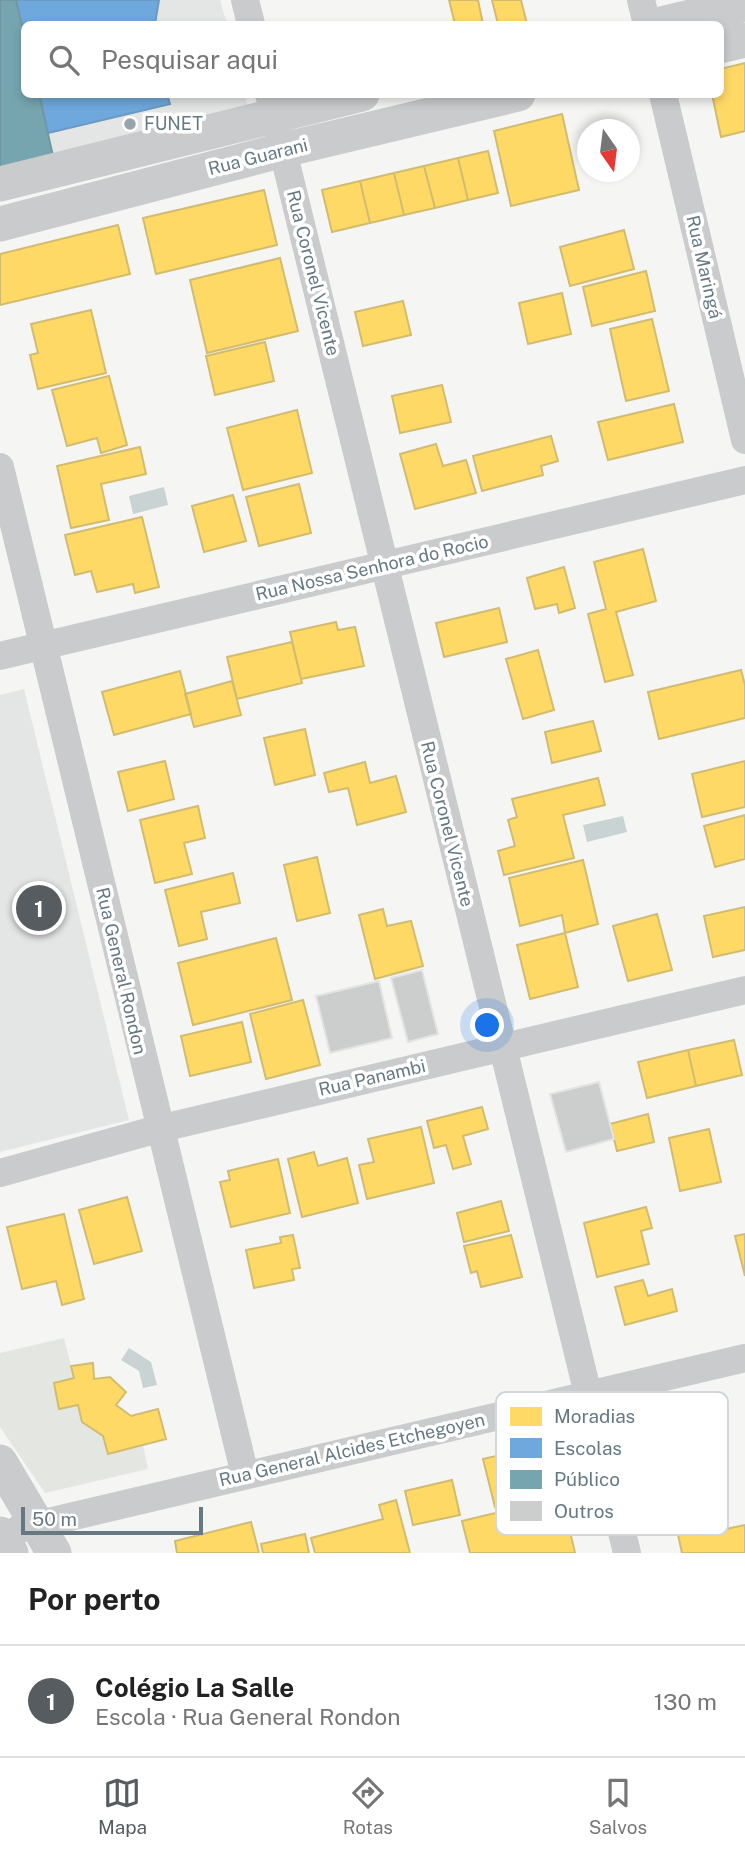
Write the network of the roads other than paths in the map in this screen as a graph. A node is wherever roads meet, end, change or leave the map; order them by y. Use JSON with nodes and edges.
{"nodes":[{"id":1,"x":245,"y":0,"type":"edge"},
{"id":2,"x":641,"y":0,"type":"edge"},
{"id":3,"x":745,"y":4,"type":"edge"},
{"id":4,"x":250,"y":21,"type":"edge"},
{"id":5,"x":646,"y":21,"type":"edge"},
{"id":6,"x":674,"y":21,"type":"edge"},
{"id":7,"x":745,"y":40,"type":"edge"},
{"id":8,"x":724,"y":45,"type":"edge"},
{"id":9,"x":329,"y":98,"type":"edge"},
{"id":10,"x":501,"y":98,"type":"edge"},
{"id":11,"x":664,"y":98,"type":"edge"},
{"id":12,"x":272,"y":105,"type":"edge"},
{"id":13,"x":283,"y":150,"type":"junction"},
{"id":14,"x":0,"y":184,"type":"edge"},
{"id":15,"x":0,"y":224,"type":"edge"},
{"id":16,"x":745,"y":440,"type":"edge"},
{"id":17,"x":0,"y":467,"type":"edge"},
{"id":18,"x":745,"y":480,"type":"edge"},
{"id":19,"x":384,"y":565,"type":"junction"},
{"id":20,"x":44,"y":646,"type":"junction"},
{"id":21,"x":0,"y":656,"type":"edge"},
{"id":22,"x":745,"y":990,"type":"edge"},
{"id":23,"x":502,"y":1047,"type":"junction"},
{"id":24,"x":158,"y":1129,"type":"junction"},
{"id":25,"x":0,"y":1173,"type":"edge"},
{"id":26,"x":745,"y":1358,"type":"edge"},
{"id":27,"x":586,"y":1392,"type":"edge"},
{"id":28,"x":600,"y":1392,"type":"edge"},
{"id":29,"x":496,"y":1416,"type":"edge"},
{"id":30,"x":0,"y":1462,"type":"edge"},
{"id":31,"x":245,"y":1475,"type":"junction"},
{"id":32,"x":0,"y":1533,"type":"edge"},
{"id":33,"x":622,"y":1535,"type":"edge"},
{"id":34,"x":46,"y":1539,"type":"edge"},
{"id":35,"x":11,"y":1553,"type":"edge"},
{"id":36,"x":626,"y":1553,"type":"edge"}],
"edges":[{"from":1,"to":4,"type":"street"},
{"from":2,"to":5,"type":"street"},
{"from":3,"to":6,"type":"street"},
{"from":7,"to":8,"type":"street"},
{"from":9,"to":12,"type":"street","name":"Rua Guarani"},
{"from":10,"to":13,"type":"street","name":"Rua Guarani"},
{"from":11,"to":16,"type":"street","name":"Rua Maringá"},
{"from":12,"to":13,"type":"street","name":"Rua Coronel Vicente"},
{"from":12,"to":14,"type":"street","name":"Rua Guarani"},
{"from":13,"to":15,"type":"street","name":"Rua Guarani"},
{"from":13,"to":19,"type":"street","name":"Rua Coronel Vicente"},
{"from":17,"to":20,"type":"street","name":"Rua General Rondon"},
{"from":18,"to":19,"type":"street","name":"Rua Nossa Senhora do Rocio"},
{"from":19,"to":20,"type":"street","name":"Rua Nossa Senhora do Rocio"},
{"from":19,"to":23,"type":"street","name":"Rua Coronel Vicente"},
{"from":20,"to":21,"type":"street","name":"Rua Nossa Senhora do Rocio"},
{"from":20,"to":24,"type":"street","name":"Rua General Rondon"},
{"from":22,"to":23,"type":"street","name":"Rua Panambi"},
{"from":23,"to":24,"type":"street","name":"Rua Panambi"},
{"from":23,"to":27,"type":"street","name":"Rua Coronel Vicente"},
{"from":24,"to":25,"type":"street","name":"Rua Panambi"},
{"from":24,"to":31,"type":"street","name":"Rua General Rondon"},
{"from":26,"to":28,"type":"street","name":"Rua General Alcides Etchegoyen"},
{"from":29,"to":31,"type":"street","name":"Rua General Alcides Etchegoyen"},
{"from":30,"to":34,"type":"street"},
{"from":31,"to":34,"type":"street","name":"Rua General Alcides Etchegoyen"},
{"from":32,"to":34,"type":"street","name":"Rua General Alcides Etchegoyen"},
{"from":32,"to":35,"type":"street"},
{"from":33,"to":36,"type":"street","name":"Rua Coronel Vicente"}]}
